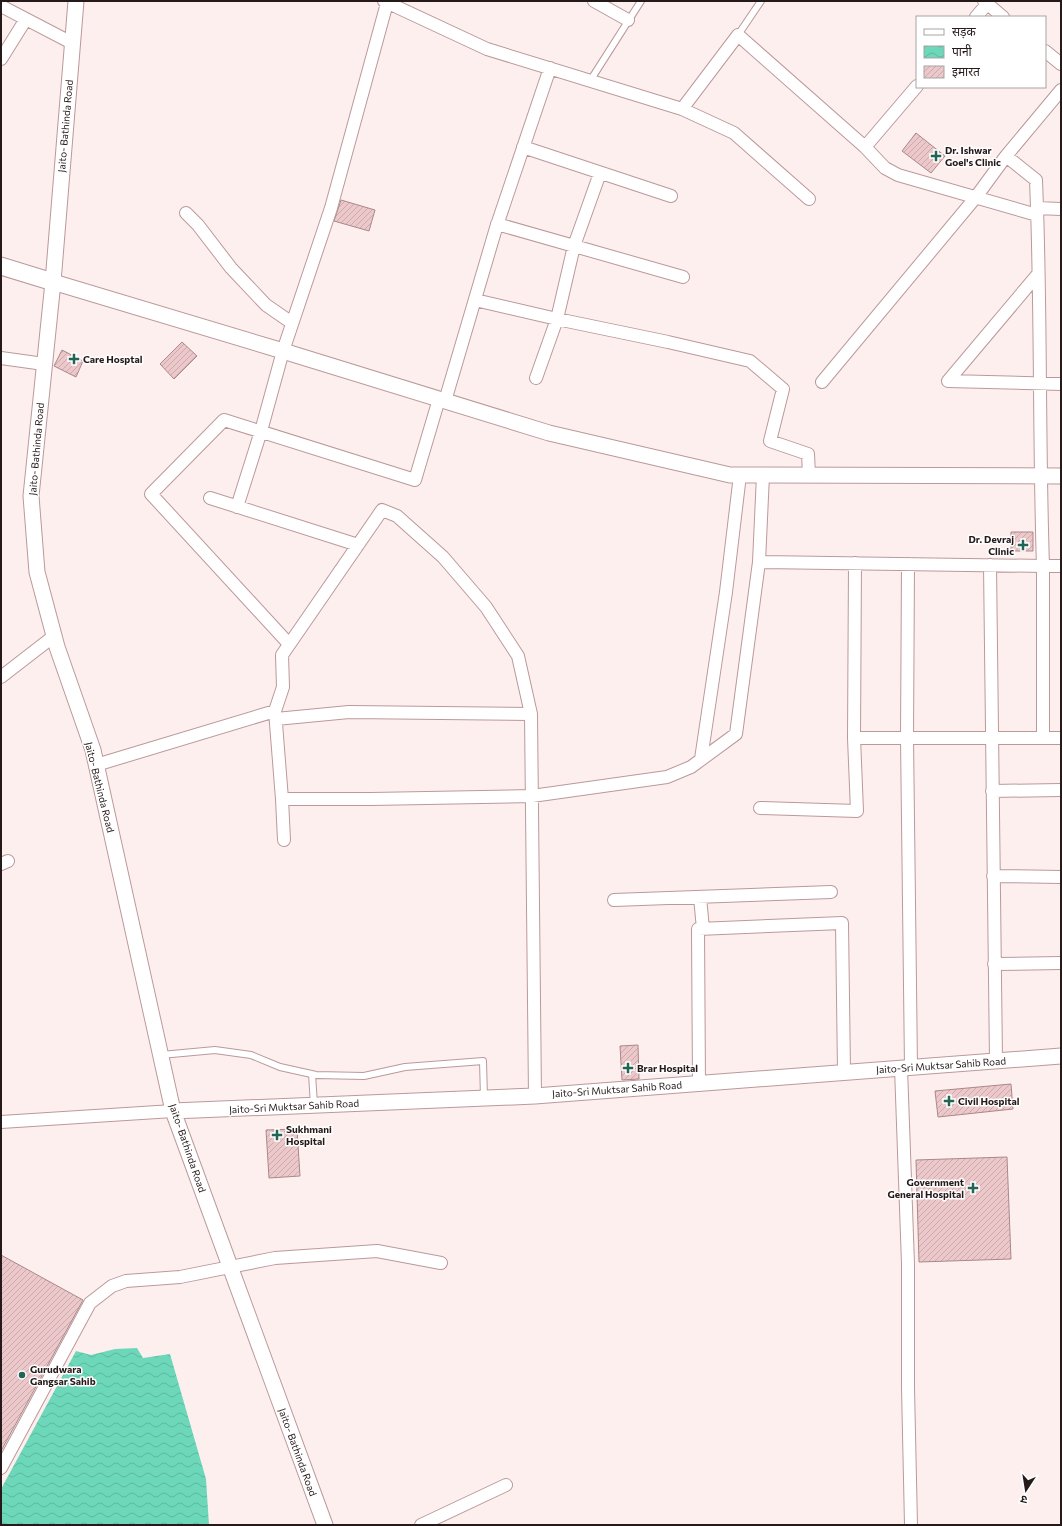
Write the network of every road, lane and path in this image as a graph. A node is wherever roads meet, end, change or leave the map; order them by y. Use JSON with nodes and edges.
{"nodes":[{"id":1,"x":76,"y":1,"type":"edge"},
{"id":2,"x":594,"y":1,"type":"edge"},
{"id":3,"x":641,"y":1,"type":"edge"},
{"id":4,"x":760,"y":1,"type":"edge"},
{"id":5,"x":385,"y":2,"type":"edge"},
{"id":6,"x":985,"y":2,"type":"edge"},
{"id":7,"x":1,"y":6,"type":"edge"},
{"id":8,"x":977,"y":16,"type":"edge"},
{"id":9,"x":1002,"y":16,"type":"edge"},
{"id":10,"x":26,"y":19,"type":"junction"},
{"id":11,"x":628,"y":20,"type":"junction"},
{"id":12,"x":738,"y":35,"type":"junction"},
{"id":13,"x":72,"y":43,"type":"junction"},
{"id":14,"x":1046,"y":52,"type":"edge"},
{"id":15,"x":1,"y":59,"type":"edge"},
{"id":16,"x":1061,"y":64,"type":"edge"},
{"id":17,"x":550,"y":68,"type":"junction"},
{"id":18,"x":590,"y":81,"type":"junction"},
{"id":19,"x":916,"y":87,"type":"edge"},
{"id":20,"x":1061,"y":90,"type":"edge"},
{"id":21,"x":682,"y":109,"type":"junction"},
{"id":22,"x":523,"y":147,"type":"junction"},
{"id":23,"x":865,"y":147,"type":"junction"},
{"id":24,"x":1006,"y":156,"type":"junction"},
{"id":25,"x":600,"y":172,"type":"junction"},
{"id":26,"x":671,"y":196,"type":"dead end"},
{"id":27,"x":976,"y":197,"type":"junction"},
{"id":28,"x":810,"y":199,"type":"dead end"},
{"id":29,"x":1061,"y":209,"type":"edge"},
{"id":30,"x":1037,"y":212,"type":"junction"},
{"id":31,"x":186,"y":213,"type":"dead end"},
{"id":32,"x":497,"y":224,"type":"junction"},
{"id":33,"x":574,"y":246,"type":"junction"},
{"id":34,"x":1,"y":266,"type":"edge"},
{"id":35,"x":1038,"y":274,"type":"junction"},
{"id":36,"x":683,"y":277,"type":"dead end"},
{"id":37,"x":52,"y":282,"type":"junction"},
{"id":38,"x":475,"y":300,"type":"junction"},
{"id":39,"x":557,"y":320,"type":"junction"},
{"id":40,"x":292,"y":323,"type":"junction"},
{"id":41,"x":283,"y":351,"type":"junction"},
{"id":42,"x":1,"y":358,"type":"edge"},
{"id":43,"x":44,"y":364,"type":"junction"},
{"id":44,"x":536,"y":378,"type":"dead end"},
{"id":45,"x":822,"y":382,"type":"dead end"},
{"id":46,"x":1040,"y":384,"type":"junction"},
{"id":47,"x":1061,"y":384,"type":"edge"},
{"id":48,"x":442,"y":400,"type":"junction"},
{"id":49,"x":261,"y":432,"type":"junction"},
{"id":50,"x":740,"y":475,"type":"junction"},
{"id":51,"x":763,"y":475,"type":"junction"},
{"id":52,"x":809,"y":475,"type":"junction"},
{"id":53,"x":1040,"y":475,"type":"junction"},
{"id":54,"x":1061,"y":476,"type":"edge"},
{"id":55,"x":210,"y":498,"type":"dead end"},
{"id":56,"x":236,"y":507,"type":"junction"},
{"id":57,"x":358,"y":545,"type":"junction"},
{"id":58,"x":759,"y":562,"type":"junction"},
{"id":59,"x":855,"y":564,"type":"junction"},
{"id":60,"x":908,"y":564,"type":"junction"},
{"id":61,"x":990,"y":565,"type":"junction"},
{"id":62,"x":1043,"y":566,"type":"junction"},
{"id":63,"x":1061,"y":566,"type":"edge"},
{"id":64,"x":54,"y":636,"type":"junction"},
{"id":65,"x":290,"y":644,"type":"junction"},
{"id":66,"x":1,"y":677,"type":"edge"},
{"id":67,"x":531,"y":714,"type":"junction"},
{"id":68,"x":276,"y":715,"type":"junction"},
{"id":69,"x":854,"y":738,"type":"junction"},
{"id":70,"x":907,"y":738,"type":"junction"},
{"id":71,"x":991,"y":738,"type":"junction"},
{"id":72,"x":1043,"y":738,"type":"junction"},
{"id":73,"x":1061,"y":738,"type":"edge"},
{"id":74,"x":701,"y":759,"type":"junction"},
{"id":75,"x":96,"y":765,"type":"junction"},
{"id":76,"x":1061,"y":790,"type":"edge"},
{"id":77,"x":992,"y":791,"type":"junction"},
{"id":78,"x":532,"y":796,"type":"junction"},
{"id":79,"x":282,"y":799,"type":"junction"},
{"id":80,"x":760,"y":808,"type":"dead end"},
{"id":81,"x":284,"y":840,"type":"dead end"},
{"id":82,"x":993,"y":876,"type":"junction"},
{"id":83,"x":1061,"y":877,"type":"edge"},
{"id":84,"x":831,"y":892,"type":"dead end"},
{"id":85,"x":700,"y":897,"type":"junction"},
{"id":86,"x":614,"y":900,"type":"dead end"},
{"id":87,"x":703,"y":929,"type":"junction"},
{"id":88,"x":1061,"y":963,"type":"edge"},
{"id":89,"x":994,"y":964,"type":"junction"},
{"id":90,"x":161,"y":1055,"type":"junction"},
{"id":91,"x":1061,"y":1056,"type":"edge"},
{"id":92,"x":996,"y":1060,"type":"junction"},
{"id":93,"x":906,"y":1067,"type":"junction"},
{"id":94,"x":844,"y":1072,"type":"junction"},
{"id":95,"x":312,"y":1074,"type":"junction"},
{"id":96,"x":699,"y":1083,"type":"junction"},
{"id":97,"x":535,"y":1096,"type":"junction"},
{"id":98,"x":484,"y":1098,"type":"junction"},
{"id":99,"x":314,"y":1105,"type":"junction"},
{"id":100,"x":173,"y":1111,"type":"junction"},
{"id":101,"x":1,"y":1122,"type":"edge"},
{"id":102,"x":441,"y":1263,"type":"dead end"},
{"id":103,"x":230,"y":1267,"type":"junction"},
{"id":104,"x":1,"y":1468,"type":"edge"},
{"id":105,"x":506,"y":1485,"type":"dead end"},
{"id":106,"x":325,"y":1525,"type":"edge"},
{"id":107,"x":421,"y":1525,"type":"edge"},
{"id":108,"x":911,"y":1525,"type":"edge"}],
"edges":[{"from":1,"to":13,"type":"street","name":"Jaito- Bathinda Road"},
{"from":2,"to":11,"type":"street"},
{"from":3,"to":11,"type":"lane"},
{"from":4,"to":12,"type":"lane"},
{"from":5,"to":17,"type":"street"},
{"from":5,"to":40,"type":"street"},
{"from":6,"to":8,"type":"street"},
{"from":6,"to":9,"type":"street"},
{"from":7,"to":10,"type":"street"},
{"from":10,"to":13,"type":"street"},
{"from":10,"to":15,"type":"street"},
{"from":11,"to":18,"type":"lane"},
{"from":12,"to":21,"type":"street"},
{"from":12,"to":23,"type":"street"},
{"from":13,"to":37,"type":"street","name":"Jaito- Bathinda Road"},
{"from":14,"to":16,"type":"street"},
{"from":17,"to":18,"type":"street"},
{"from":17,"to":22,"type":"street"},
{"from":18,"to":21,"type":"street"},
{"from":19,"to":23,"type":"street"},
{"from":20,"to":24,"type":"street"},
{"from":21,"to":28,"type":"street"},
{"from":22,"to":25,"type":"street"},
{"from":22,"to":32,"type":"street"},
{"from":23,"to":27,"type":"street"},
{"from":24,"to":27,"type":"street"},
{"from":24,"to":30,"type":"street"},
{"from":25,"to":26,"type":"street"},
{"from":25,"to":33,"type":"street"},
{"from":27,"to":30,"type":"street"},
{"from":27,"to":45,"type":"street"},
{"from":29,"to":30,"type":"street"},
{"from":30,"to":35,"type":"street"},
{"from":31,"to":40,"type":"street"},
{"from":32,"to":33,"type":"street"},
{"from":32,"to":38,"type":"street"},
{"from":33,"to":36,"type":"street"},
{"from":33,"to":39,"type":"street"},
{"from":34,"to":37,"type":"main road"},
{"from":35,"to":46,"type":"street"},
{"from":35,"to":46,"type":"street"},
{"from":37,"to":41,"type":"street"},
{"from":37,"to":43,"type":"street","name":"Jaito- Bathinda Road"},
{"from":38,"to":39,"type":"street"},
{"from":38,"to":48,"type":"street"},
{"from":39,"to":44,"type":"street"},
{"from":39,"to":52,"type":"street"},
{"from":40,"to":41,"type":"street"},
{"from":41,"to":48,"type":"street"},
{"from":41,"to":49,"type":"street"},
{"from":42,"to":43,"type":"street"},
{"from":43,"to":64,"type":"street","name":"Jaito- Bathinda Road"},
{"from":46,"to":47,"type":"street"},
{"from":46,"to":53,"type":"street"},
{"from":48,"to":49,"type":"street"},
{"from":48,"to":50,"type":"street"},
{"from":49,"to":56,"type":"street"},
{"from":49,"to":65,"type":"street"},
{"from":50,"to":51,"type":"street"},
{"from":50,"to":74,"type":"street"},
{"from":51,"to":52,"type":"street"},
{"from":51,"to":58,"type":"street"},
{"from":52,"to":53,"type":"street"},
{"from":53,"to":54,"type":"street"},
{"from":53,"to":62,"type":"street"},
{"from":55,"to":56,"type":"street"},
{"from":56,"to":57,"type":"street"},
{"from":57,"to":65,"type":"street"},
{"from":57,"to":67,"type":"street"},
{"from":58,"to":59,"type":"street"},
{"from":58,"to":74,"type":"street"},
{"from":59,"to":60,"type":"street"},
{"from":59,"to":69,"type":"street"},
{"from":60,"to":61,"type":"street"},
{"from":60,"to":70,"type":"street"},
{"from":61,"to":62,"type":"street"},
{"from":61,"to":71,"type":"street"},
{"from":62,"to":63,"type":"street"},
{"from":62,"to":72,"type":"street"},
{"from":64,"to":66,"type":"street"},
{"from":64,"to":75,"type":"street","name":"Jaito- Bathinda Road"},
{"from":65,"to":68,"type":"street"},
{"from":67,"to":68,"type":"street"},
{"from":67,"to":78,"type":"street"},
{"from":68,"to":75,"type":"street"},
{"from":68,"to":79,"type":"street"},
{"from":69,"to":70,"type":"street"},
{"from":69,"to":80,"type":"street"},
{"from":70,"to":71,"type":"street"},
{"from":70,"to":93,"type":"street"},
{"from":71,"to":72,"type":"street"},
{"from":71,"to":77,"type":"street"},
{"from":72,"to":73,"type":"street"},
{"from":74,"to":78,"type":"street"},
{"from":75,"to":90,"type":"street","name":"Jaito- Bathinda Road"},
{"from":76,"to":77,"type":"street"},
{"from":77,"to":82,"type":"street"},
{"from":78,"to":79,"type":"street"},
{"from":78,"to":97,"type":"street"},
{"from":79,"to":81,"type":"street"},
{"from":82,"to":83,"type":"street"},
{"from":82,"to":89,"type":"street"},
{"from":84,"to":85,"type":"street"},
{"from":85,"to":86,"type":"street"},
{"from":85,"to":87,"type":"street"},
{"from":87,"to":94,"type":"street"},
{"from":87,"to":96,"type":"street"},
{"from":88,"to":89,"type":"street"},
{"from":89,"to":92,"type":"street"},
{"from":90,"to":95,"type":"lane"},
{"from":90,"to":100,"type":"street","name":"Jaito- Bathinda Road"},
{"from":91,"to":92,"type":"street","name":"Jaito-Sri Muktsar Sahib Road"},
{"from":92,"to":93,"type":"street","name":"Jaito-Sri Muktsar Sahib Road"},
{"from":93,"to":94,"type":"street","name":"Jaito-Sri Muktsar Sahib Road"},
{"from":93,"to":108,"type":"street"},
{"from":94,"to":96,"type":"street","name":"Jaito-Sri Muktsar Sahib Road"},
{"from":95,"to":98,"type":"lane"},
{"from":95,"to":99,"type":"lane"},
{"from":96,"to":97,"type":"street","name":"Jaito-Sri Muktsar Sahib Road"},
{"from":97,"to":98,"type":"street","name":"Jaito-Sri Muktsar Sahib Road"},
{"from":98,"to":99,"type":"street","name":"Jaito-Sri Muktsar Sahib Road"},
{"from":99,"to":100,"type":"street","name":"Jaito-Sri Muktsar Sahib Road"},
{"from":100,"to":101,"type":"street"},
{"from":100,"to":103,"type":"street","name":"Jaito- Bathinda Road"},
{"from":102,"to":103,"type":"street"},
{"from":103,"to":104,"type":"street"},
{"from":103,"to":106,"type":"street","name":"Jaito- Bathinda Road"},
{"from":105,"to":107,"type":"street"}]}
